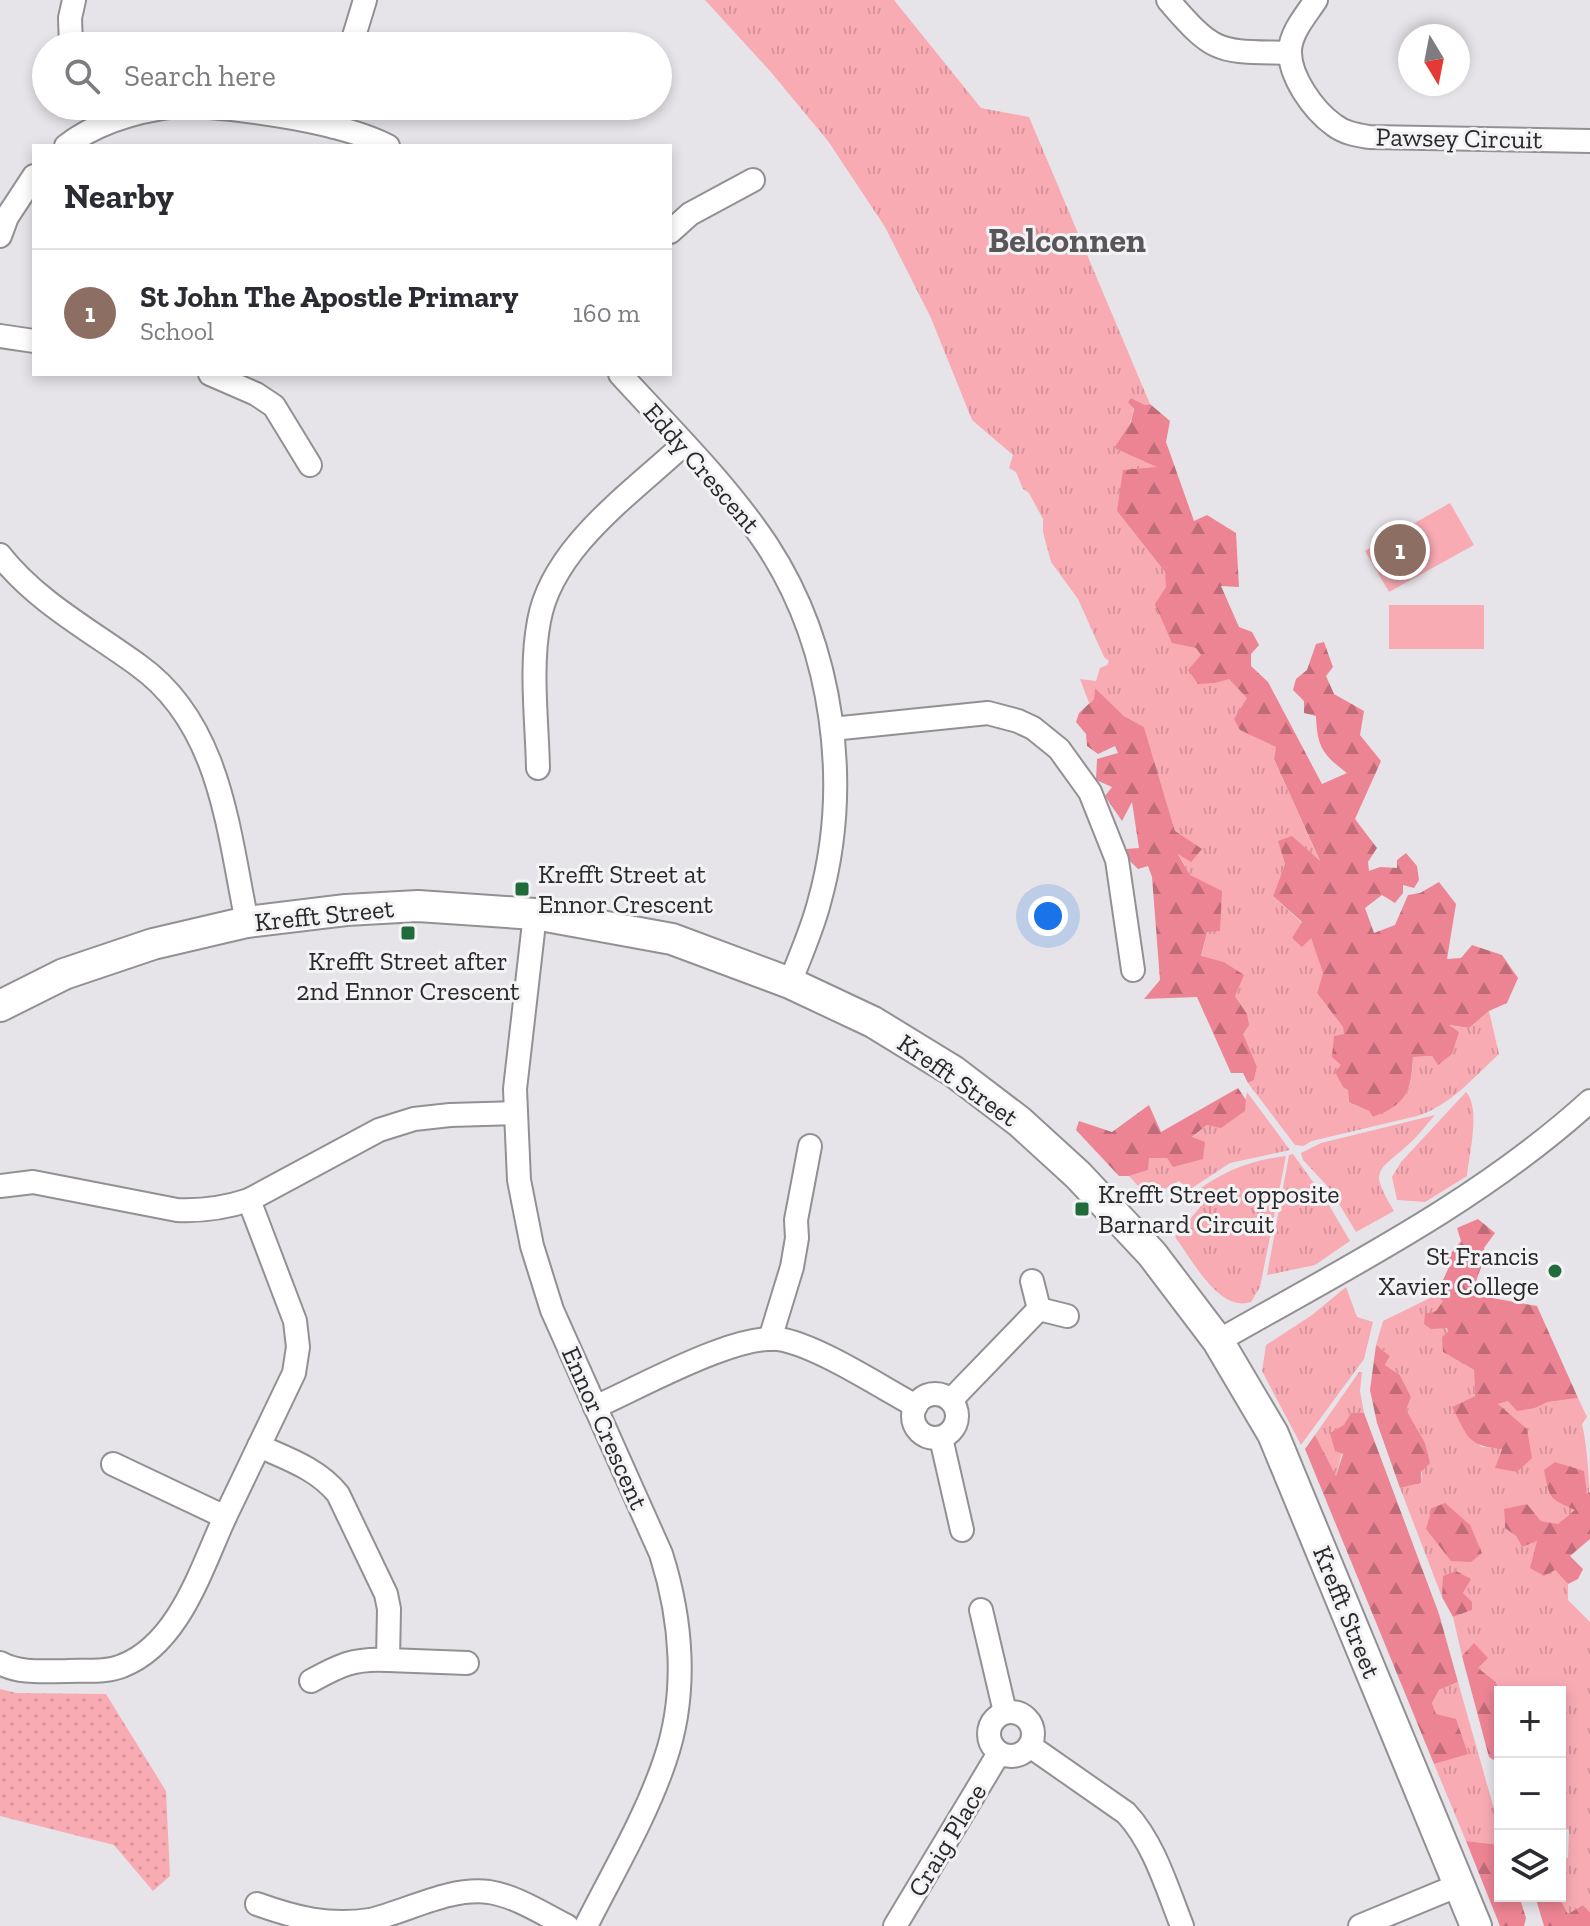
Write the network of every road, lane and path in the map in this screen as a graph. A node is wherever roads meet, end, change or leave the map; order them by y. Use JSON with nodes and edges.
{"nodes":[{"id":1,"x":74,"y":0,"type":"edge"},
{"id":2,"x":365,"y":0,"type":"edge"},
{"id":3,"x":1168,"y":0,"type":"edge"},
{"id":4,"x":1316,"y":0,"type":"edge"},
{"id":5,"x":70,"y":32,"type":"edge"},
{"id":6,"x":355,"y":32,"type":"edge"},
{"id":7,"x":1290,"y":53,"type":"junction"},
{"id":8,"x":94,"y":120,"type":"edge"},
{"id":9,"x":343,"y":120,"type":"edge"},
{"id":10,"x":1590,"y":141,"type":"edge"},
{"id":11,"x":68,"y":144,"type":"edge"},
{"id":12,"x":384,"y":144,"type":"edge"},
{"id":13,"x":32,"y":179,"type":"edge"},
{"id":14,"x":753,"y":180,"type":"dead end"},
{"id":15,"x":672,"y":230,"type":"edge"},
{"id":16,"x":0,"y":236,"type":"edge"},
{"id":17,"x":0,"y":336,"type":"edge"},
{"id":18,"x":32,"y":341,"type":"edge"},
{"id":19,"x":215,"y":376,"type":"edge"},
{"id":20,"x":622,"y":376,"type":"edge"},
{"id":21,"x":684,"y":444,"type":"junction"},
{"id":22,"x":310,"y":465,"type":"dead end"},
{"id":23,"x":0,"y":555,"type":"edge"},
{"id":24,"x":832,"y":729,"type":"junction"},
{"id":25,"x":538,"y":768,"type":"dead end"},
{"id":26,"x":535,"y":914,"type":"junction"},
{"id":27,"x":247,"y":922,"type":"junction"},
{"id":28,"x":1133,"y":970,"type":"dead end"},
{"id":29,"x":790,"y":983,"type":"junction"},
{"id":30,"x":0,"y":1006,"type":"edge"},
{"id":31,"x":1590,"y":1101,"type":"edge"},
{"id":32,"x":515,"y":1113,"type":"junction"},
{"id":33,"x":810,"y":1146,"type":"dead end"},
{"id":34,"x":0,"y":1186,"type":"edge"},
{"id":35,"x":249,"y":1200,"type":"junction"},
{"id":36,"x":1032,"y":1281,"type":"dead end"},
{"id":37,"x":1039,"y":1309,"type":"junction"},
{"id":38,"x":1067,"y":1316,"type":"dead end"},
{"id":39,"x":770,"y":1339,"type":"junction"},
{"id":40,"x":1218,"y":1341,"type":"junction"},
{"id":41,"x":951,"y":1400,"type":"junction"},
{"id":42,"x":916,"y":1406,"type":"junction"},
{"id":43,"x":595,"y":1407,"type":"junction"},
{"id":44,"x":941,"y":1438,"type":"junction"},
{"id":45,"x":259,"y":1446,"type":"junction"},
{"id":46,"x":113,"y":1464,"type":"dead end"},
{"id":47,"x":225,"y":1517,"type":"junction"},
{"id":48,"x":962,"y":1530,"type":"dead end"},
{"id":49,"x":981,"y":1610,"type":"dead end"},
{"id":50,"x":388,"y":1660,"type":"junction"},
{"id":51,"x":0,"y":1663,"type":"edge"},
{"id":52,"x":467,"y":1663,"type":"dead end"},
{"id":53,"x":311,"y":1681,"type":"dead end"},
{"id":54,"x":1005,"y":1712,"type":"junction"},
{"id":55,"x":1030,"y":1746,"type":"junction"},
{"id":56,"x":999,"y":1753,"type":"junction"},
{"id":57,"x":1459,"y":1885,"type":"junction"},
{"id":58,"x":257,"y":1904,"type":"dead end"},
{"id":59,"x":567,"y":1926,"type":"edge"},
{"id":60,"x":586,"y":1926,"type":"edge"},
{"id":61,"x":895,"y":1926,"type":"edge"},
{"id":62,"x":1182,"y":1926,"type":"edge"},
{"id":63,"x":1360,"y":1926,"type":"edge"},
{"id":64,"x":1476,"y":1926,"type":"edge"}],
"edges":[{"from":1,"to":5,"type":"street"},
{"from":2,"to":6,"type":"street"},
{"from":3,"to":7,"type":"street"},
{"from":4,"to":7,"type":"street"},
{"from":7,"to":10,"type":"street","name":"Pawsey Circuit"},
{"from":8,"to":11,"type":"street"},
{"from":9,"to":12,"type":"street"},
{"from":13,"to":16,"type":"street"},
{"from":14,"to":15,"type":"street"},
{"from":17,"to":18,"type":"street"},
{"from":19,"to":22,"type":"street"},
{"from":20,"to":21,"type":"street","name":"Eddy Crescent"},
{"from":21,"to":24,"type":"street","name":"Eddy Crescent"},
{"from":21,"to":25,"type":"street"},
{"from":23,"to":27,"type":"street"},
{"from":24,"to":28,"type":"street"},
{"from":24,"to":29,"type":"street","name":"Eddy Crescent"},
{"from":26,"to":27,"type":"street","name":"Krefft Street"},
{"from":26,"to":29,"type":"street","name":"Krefft Street"},
{"from":26,"to":32,"type":"street","name":"Ennor Crescent"},
{"from":27,"to":30,"type":"street","name":"Krefft Street"},
{"from":29,"to":40,"type":"street","name":"Krefft Street"},
{"from":31,"to":40,"type":"street"},
{"from":32,"to":35,"type":"street"},
{"from":32,"to":43,"type":"street","name":"Ennor Crescent"},
{"from":33,"to":39,"type":"street"},
{"from":34,"to":35,"type":"street"},
{"from":35,"to":45,"type":"street"},
{"from":36,"to":37,"type":"street"},
{"from":37,"to":38,"type":"street"},
{"from":37,"to":41,"type":"street"},
{"from":39,"to":42,"type":"street"},
{"from":39,"to":43,"type":"street"},
{"from":40,"to":57,"type":"street","name":"Krefft Street"},
{"from":41,"to":42,"type":"street"},
{"from":41,"to":44,"type":"street"},
{"from":42,"to":44,"type":"street"},
{"from":43,"to":60,"type":"street","name":"Ennor Crescent"},
{"from":44,"to":48,"type":"street"},
{"from":45,"to":47,"type":"street"},
{"from":45,"to":50,"type":"street"},
{"from":46,"to":47,"type":"street"},
{"from":47,"to":51,"type":"street"},
{"from":49,"to":54,"type":"street"},
{"from":50,"to":52,"type":"street"},
{"from":50,"to":53,"type":"street"},
{"from":54,"to":55,"type":"street"},
{"from":54,"to":56,"type":"street"},
{"from":55,"to":56,"type":"street"},
{"from":55,"to":62,"type":"street"},
{"from":56,"to":61,"type":"street","name":"Craig Place"},
{"from":57,"to":63,"type":"street"},
{"from":57,"to":64,"type":"street","name":"Krefft Street"},
{"from":58,"to":59,"type":"street"}]}
